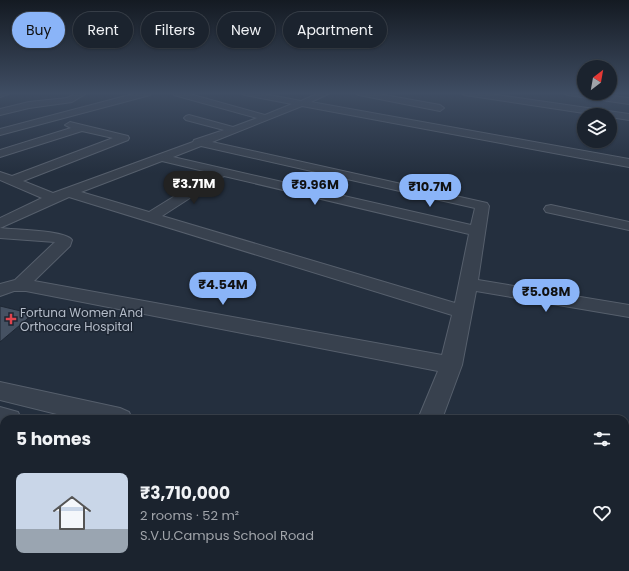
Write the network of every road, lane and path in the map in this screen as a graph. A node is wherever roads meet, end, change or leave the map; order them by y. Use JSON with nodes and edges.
{"nodes":[{"id":1,"x":43,"y":120,"type":"edge"},
{"id":2,"x":48,"y":120,"type":"edge"},
{"id":3,"x":195,"y":120,"type":"edge"},
{"id":4,"x":262,"y":120,"type":"edge"},
{"id":5,"x":393,"y":120,"type":"edge"},
{"id":6,"x":82,"y":128,"type":"junction"},
{"id":7,"x":234,"y":130,"type":"junction"},
{"id":8,"x":0,"y":132,"type":"edge"},
{"id":9,"x":198,"y":142,"type":"junction"},
{"id":10,"x":0,"y":154,"type":"edge"},
{"id":11,"x":159,"y":157,"type":"junction"},
{"id":12,"x":629,"y":163,"type":"edge"},
{"id":13,"x":222,"y":172,"type":"junction"},
{"id":14,"x":0,"y":176,"type":"edge"},
{"id":15,"x":11,"y":181,"type":"junction"},
{"id":16,"x":60,"y":195,"type":"junction"},
{"id":17,"x":551,"y":209,"type":"dead end"},
{"id":18,"x":151,"y":217,"type":"junction"},
{"id":19,"x":0,"y":224,"type":"edge"},
{"id":20,"x":629,"y":226,"type":"edge"},
{"id":21,"x":478,"y":230,"type":"junction"},
{"id":22,"x":0,"y":233,"type":"edge"},
{"id":23,"x":468,"y":284,"type":"junction"},
{"id":24,"x":20,"y":285,"type":"junction"},
{"id":25,"x":0,"y":290,"type":"edge"},
{"id":26,"x":629,"y":311,"type":"edge"},
{"id":27,"x":463,"y":312,"type":"junction"},
{"id":28,"x":451,"y":365,"type":"junction"},
{"id":29,"x":0,"y":391,"type":"edge"},
{"id":30,"x":103,"y":415,"type":"edge"},
{"id":31,"x":432,"y":415,"type":"edge"}],
"edges":[{"from":1,"to":8,"type":"street"},
{"from":2,"to":6,"type":"street"},
{"from":3,"to":7,"type":"street"},
{"from":4,"to":7,"type":"street"},
{"from":5,"to":12,"type":"street"},
{"from":6,"to":10,"type":"street"},
{"from":6,"to":15,"type":"street"},
{"from":7,"to":9,"type":"street"},
{"from":9,"to":11,"type":"street"},
{"from":9,"to":21,"type":"street"},
{"from":11,"to":13,"type":"street"},
{"from":11,"to":16,"type":"street"},
{"from":13,"to":18,"type":"street"},
{"from":13,"to":21,"type":"street"},
{"from":14,"to":15,"type":"street"},
{"from":15,"to":16,"type":"street"},
{"from":16,"to":18,"type":"street"},
{"from":16,"to":19,"type":"street"},
{"from":17,"to":20,"type":"street"},
{"from":18,"to":27,"type":"street"},
{"from":21,"to":23,"type":"street"},
{"from":22,"to":24,"type":"street"},
{"from":23,"to":26,"type":"street"},
{"from":23,"to":27,"type":"street"},
{"from":24,"to":25,"type":"street"},
{"from":24,"to":28,"type":"street"},
{"from":27,"to":28,"type":"street"},
{"from":28,"to":31,"type":"street"},
{"from":29,"to":30,"type":"street"}]}
